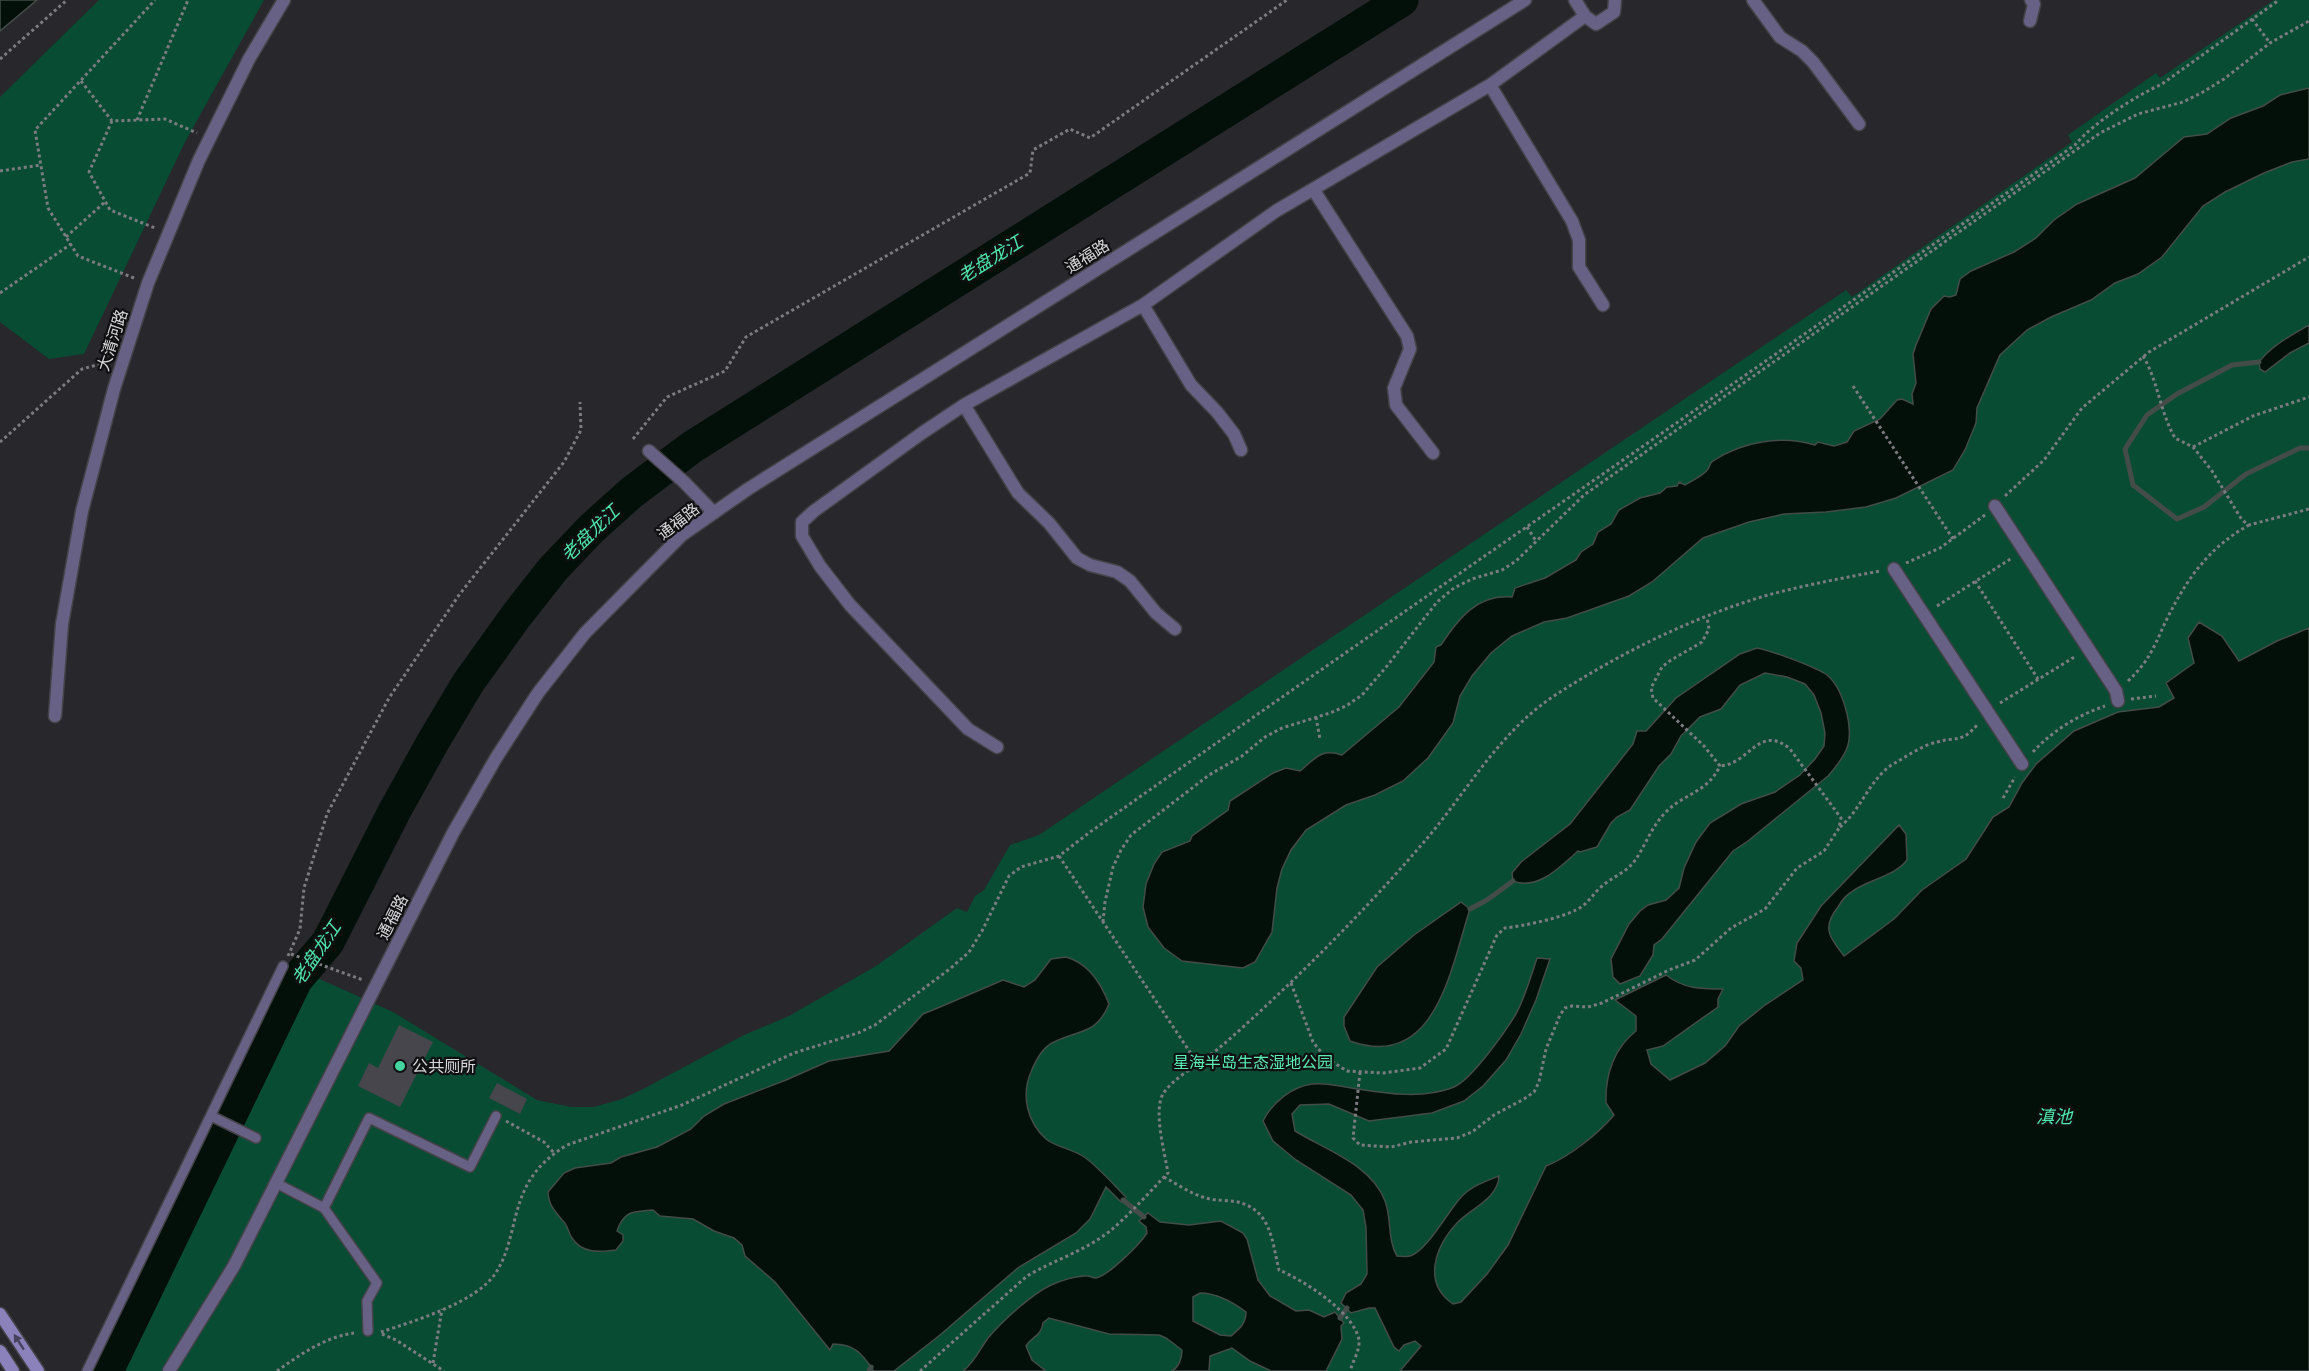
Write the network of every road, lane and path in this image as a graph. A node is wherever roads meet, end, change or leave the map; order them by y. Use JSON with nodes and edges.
{"nodes":[{"id":1,"x":67,"y":0,"type":"edge"},
{"id":2,"x":155,"y":0,"type":"edge"},
{"id":3,"x":188,"y":0,"type":"edge"},
{"id":4,"x":284,"y":0,"type":"edge"},
{"id":5,"x":1287,"y":0,"type":"edge"},
{"id":6,"x":1525,"y":0,"type":"edge"},
{"id":7,"x":1575,"y":0,"type":"edge"},
{"id":8,"x":1615,"y":0,"type":"edge"},
{"id":9,"x":1753,"y":0,"type":"edge"},
{"id":10,"x":2031,"y":0,"type":"edge"},
{"id":11,"x":2279,"y":0,"type":"edge"},
{"id":12,"x":1585,"y":16,"type":"junction"},
{"id":13,"x":2252,"y":19,"type":"junction"},
{"id":14,"x":2030,"y":21,"type":"dead end"},
{"id":15,"x":2309,"y":21,"type":"edge"},
{"id":16,"x":2270,"y":43,"type":"junction"},
{"id":17,"x":0,"y":59,"type":"edge"},
{"id":18,"x":81,"y":81,"type":"junction"},
{"id":19,"x":1490,"y":85,"type":"junction"},
{"id":20,"x":136,"y":120,"type":"junction"},
{"id":21,"x":112,"y":121,"type":"junction"},
{"id":22,"x":1859,"y":124,"type":"dead end"},
{"id":23,"x":209,"y":138,"type":"junction"},
{"id":24,"x":41,"y":165,"type":"junction"},
{"id":25,"x":0,"y":171,"type":"edge"},
{"id":26,"x":1313,"y":189,"type":"junction"},
{"id":27,"x":105,"y":202,"type":"junction"},
{"id":28,"x":169,"y":234,"type":"junction"},
{"id":29,"x":66,"y":237,"type":"junction"},
{"id":30,"x":71,"y":244,"type":"junction"},
{"id":31,"x":2309,"y":257,"type":"edge"},
{"id":32,"x":148,"y":283,"type":"junction"},
{"id":33,"x":0,"y":292,"type":"edge"},
{"id":34,"x":1848,"y":303,"type":"junction"},
{"id":35,"x":1143,"y":305,"type":"junction"},
{"id":36,"x":1603,"y":305,"type":"dead end"},
{"id":37,"x":1852,"y":308,"type":"junction"},
{"id":38,"x":2144,"y":356,"type":"junction"},
{"id":39,"x":124,"y":358,"type":"junction"},
{"id":40,"x":1853,"y":386,"type":"dead end"},
{"id":41,"x":2309,"y":397,"type":"edge"},
{"id":42,"x":580,"y":402,"type":"dead end"},
{"id":43,"x":964,"y":405,"type":"junction"},
{"id":44,"x":633,"y":439,"type":"dead end"},
{"id":45,"x":0,"y":442,"type":"edge"},
{"id":46,"x":2193,"y":447,"type":"junction"},
{"id":47,"x":1241,"y":450,"type":"dead end"},
{"id":48,"x":650,"y":451,"type":"dead end"},
{"id":49,"x":1433,"y":453,"type":"dead end"},
{"id":50,"x":1995,"y":506,"type":"junction"},
{"id":51,"x":2309,"y":509,"type":"edge"},
{"id":52,"x":714,"y":513,"type":"junction"},
{"id":53,"x":2249,"y":525,"type":"junction"},
{"id":54,"x":1526,"y":527,"type":"junction"},
{"id":55,"x":1953,"y":539,"type":"junction"},
{"id":56,"x":1536,"y":541,"type":"junction"},
{"id":57,"x":2024,"y":551,"type":"junction"},
{"id":58,"x":1894,"y":569,"type":"junction"},
{"id":59,"x":1449,"y":579,"type":"junction"},
{"id":60,"x":1975,"y":581,"type":"junction"},
{"id":61,"x":1454,"y":588,"type":"junction"},
{"id":62,"x":1923,"y":614,"type":"junction"},
{"id":63,"x":1707,"y":617,"type":"junction"},
{"id":64,"x":1175,"y":629,"type":"dead end"},
{"id":65,"x":2088,"y":648,"type":"junction"},
{"id":66,"x":2038,"y":679,"type":"junction"},
{"id":67,"x":2117,"y":696,"type":"junction"},
{"id":68,"x":2156,"y":696,"type":"dead end"},
{"id":69,"x":1988,"y":711,"type":"junction"},
{"id":70,"x":55,"y":716,"type":"dead end"},
{"id":71,"x":1316,"y":717,"type":"junction"},
{"id":72,"x":1320,"y":739,"type":"dead end"},
{"id":73,"x":997,"y":747,"type":"dead end"},
{"id":74,"x":2022,"y":764,"type":"junction"},
{"id":75,"x":1720,"y":766,"type":"junction"},
{"id":76,"x":2003,"y":798,"type":"dead end"},
{"id":77,"x":1839,"y":828,"type":"junction"},
{"id":78,"x":1059,"y":856,"type":"junction"},
{"id":79,"x":1103,"y":922,"type":"junction"},
{"id":80,"x":289,"y":954,"type":"junction"},
{"id":81,"x":283,"y":966,"type":"joint"},
{"id":82,"x":1291,"y":983,"type":"junction"},
{"id":83,"x":376,"y":985,"type":"junction"},
{"id":84,"x":1198,"y":1064,"type":"junction"},
{"id":85,"x":1360,"y":1072,"type":"junction"},
{"id":86,"x":211,"y":1116,"type":"junction"},
{"id":87,"x":496,"y":1116,"type":"joint"},
{"id":88,"x":256,"y":1138,"type":"dead end"},
{"id":89,"x":554,"y":1153,"type":"junction"},
{"id":90,"x":1164,"y":1177,"type":"junction"},
{"id":91,"x":276,"y":1183,"type":"junction"},
{"id":92,"x":324,"y":1208,"type":"junction"},
{"id":93,"x":441,"y":1309,"type":"junction"},
{"id":94,"x":0,"y":1314,"type":"edge"},
{"id":95,"x":368,"y":1331,"type":"joint"},
{"id":96,"x":0,"y":1351,"type":"edge"},
{"id":97,"x":433,"y":1364,"type":"junction"},
{"id":98,"x":13,"y":1371,"type":"edge"},
{"id":99,"x":38,"y":1371,"type":"edge"},
{"id":100,"x":87,"y":1371,"type":"edge"},
{"id":101,"x":169,"y":1371,"type":"edge"},
{"id":102,"x":277,"y":1371,"type":"edge"},
{"id":103,"x":444,"y":1371,"type":"edge"},
{"id":104,"x":920,"y":1371,"type":"edge"},
{"id":105,"x":1350,"y":1371,"type":"edge"}],
"edges":[{"from":1,"to":17,"type":"path"},
{"from":2,"to":18,"type":"path"},
{"from":3,"to":20,"type":"path"},
{"from":4,"to":23,"type":"street","name":"大清河路"},
{"from":5,"to":44,"type":"path"},
{"from":6,"to":52,"type":"street","name":"通福路"},
{"from":7,"to":12,"type":"street"},
{"from":8,"to":12,"type":"street"},
{"from":9,"to":22,"type":"street"},
{"from":10,"to":14,"type":"street"},
{"from":11,"to":13,"type":"path"},
{"from":12,"to":19,"type":"street"},
{"from":13,"to":16,"type":"path"},
{"from":13,"to":34,"type":"path"},
{"from":15,"to":16,"type":"path"},
{"from":16,"to":37,"type":"path"},
{"from":18,"to":21,"type":"path"},
{"from":18,"to":24,"type":"path"},
{"from":19,"to":26,"type":"street"},
{"from":19,"to":36,"type":"street"},
{"from":20,"to":21,"type":"path"},
{"from":20,"to":23,"type":"path"},
{"from":21,"to":27,"type":"path"},
{"from":23,"to":28,"type":"street","name":"大清河路"},
{"from":24,"to":25,"type":"path"},
{"from":24,"to":29,"type":"path"},
{"from":26,"to":35,"type":"street"},
{"from":26,"to":49,"type":"street"},
{"from":27,"to":28,"type":"path"},
{"from":27,"to":29,"type":"path"},
{"from":28,"to":32,"type":"street","name":"大清河路"},
{"from":29,"to":30,"type":"path"},
{"from":30,"to":32,"type":"path"},
{"from":30,"to":33,"type":"path"},
{"from":31,"to":38,"type":"path"},
{"from":32,"to":39,"type":"street","name":"大清河路"},
{"from":34,"to":37,"type":"path"},
{"from":34,"to":54,"type":"path"},
{"from":35,"to":43,"type":"street"},
{"from":35,"to":47,"type":"street"},
{"from":37,"to":56,"type":"path"},
{"from":38,"to":46,"type":"path"},
{"from":38,"to":50,"type":"path"},
{"from":39,"to":45,"type":"path"},
{"from":39,"to":70,"type":"street","name":"大清河路"},
{"from":40,"to":55,"type":"path"},
{"from":41,"to":46,"type":"path"},
{"from":42,"to":80,"type":"path"},
{"from":43,"to":64,"type":"street"},
{"from":43,"to":73,"type":"street"},
{"from":46,"to":53,"type":"path"},
{"from":48,"to":52,"type":"street"},
{"from":50,"to":55,"type":"path"},
{"from":50,"to":57,"type":"street"},
{"from":51,"to":53,"type":"path"},
{"from":52,"to":83,"type":"street","name":"通福路"},
{"from":53,"to":67,"type":"path"},
{"from":54,"to":56,"type":"path"},
{"from":54,"to":59,"type":"path"},
{"from":55,"to":58,"type":"path"},
{"from":56,"to":61,"type":"path"},
{"from":57,"to":60,"type":"path"},
{"from":57,"to":65,"type":"street"},
{"from":58,"to":62,"type":"street"},
{"from":58,"to":63,"type":"path"},
{"from":59,"to":61,"type":"path"},
{"from":59,"to":78,"type":"path"},
{"from":60,"to":62,"type":"path"},
{"from":60,"to":66,"type":"path"},
{"from":61,"to":71,"type":"path"},
{"from":62,"to":69,"type":"street"},
{"from":63,"to":75,"type":"path"},
{"from":63,"to":82,"type":"path"},
{"from":65,"to":66,"type":"path"},
{"from":65,"to":67,"type":"street"},
{"from":66,"to":69,"type":"path"},
{"from":67,"to":68,"type":"path"},
{"from":67,"to":74,"type":"path"},
{"from":69,"to":74,"type":"street"},
{"from":69,"to":77,"type":"path"},
{"from":71,"to":72,"type":"path"},
{"from":71,"to":79,"type":"path"},
{"from":74,"to":76,"type":"path"},
{"from":75,"to":77,"type":"path"},
{"from":75,"to":85,"type":"path"},
{"from":77,"to":85,"type":"path"},
{"from":78,"to":79,"type":"path"},
{"from":78,"to":89,"type":"path"},
{"from":79,"to":84,"type":"path"},
{"from":80,"to":81,"type":"path"},
{"from":80,"to":83,"type":"path"},
{"from":81,"to":86,"type":"lane"},
{"from":82,"to":84,"type":"path"},
{"from":82,"to":85,"type":"path"},
{"from":83,"to":91,"type":"street","name":"通福路"},
{"from":84,"to":90,"type":"path"},
{"from":86,"to":88,"type":"lane"},
{"from":86,"to":100,"type":"lane"},
{"from":87,"to":89,"type":"path"},
{"from":87,"to":92,"type":"lane"},
{"from":89,"to":93,"type":"path"},
{"from":90,"to":104,"type":"path"},
{"from":90,"to":105,"type":"path"},
{"from":91,"to":92,"type":"lane"},
{"from":91,"to":101,"type":"street","name":"通福路"},
{"from":92,"to":95,"type":"lane"},
{"from":93,"to":97,"type":"path"},
{"from":93,"to":97,"type":"path"},
{"from":99,"to":94,"type":"main road","one_way":true},
{"from":95,"to":102,"type":"path"},
{"from":96,"to":98,"type":"main road"},
{"from":97,"to":103,"type":"path"}]}
